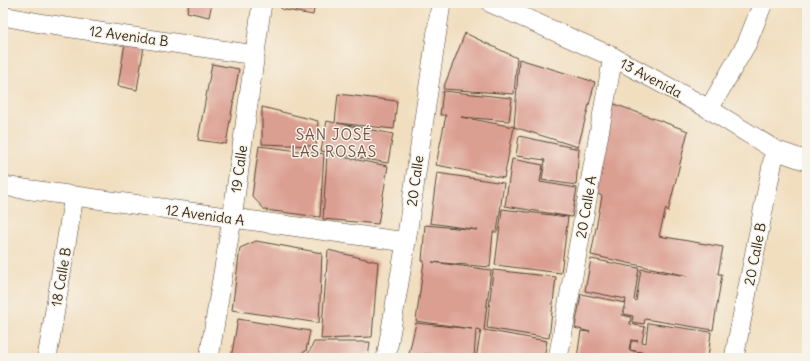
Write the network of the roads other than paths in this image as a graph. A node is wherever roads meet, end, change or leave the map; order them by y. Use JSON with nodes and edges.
{"nodes":[{"id":1,"x":262,"y":3,"type":"edge"},
{"id":2,"x":441,"y":3,"type":"edge"},
{"id":3,"x":491,"y":3,"type":"edge"},
{"id":4,"x":763,"y":3,"type":"edge"},
{"id":5,"x":3,"y":16,"type":"edge"},
{"id":6,"x":255,"y":55,"type":"junction"},
{"id":7,"x":613,"y":57,"type":"junction"},
{"id":8,"x":709,"y":108,"type":"junction"},
{"id":9,"x":775,"y":150,"type":"junction"},
{"id":10,"x":807,"y":161,"type":"edge"},
{"id":11,"x":3,"y":186,"type":"edge"},
{"id":12,"x":74,"y":196,"type":"junction"},
{"id":13,"x":232,"y":219,"type":"junction"},
{"id":14,"x":406,"y":242,"type":"junction"},
{"id":15,"x":47,"y":358,"type":"edge"},
{"id":16,"x":209,"y":358,"type":"edge"},
{"id":17,"x":386,"y":358,"type":"edge"},
{"id":18,"x":558,"y":358,"type":"edge"},
{"id":19,"x":734,"y":358,"type":"edge"}],
"edges":[{"from":1,"to":6,"type":"street","name":"19 Calle"},
{"from":2,"to":14,"type":"street","name":"20 Calle"},
{"from":3,"to":7,"type":"street","name":"13 Avenida"},
{"from":4,"to":8,"type":"street"},
{"from":5,"to":6,"type":"street","name":"12 Avenida B"},
{"from":6,"to":13,"type":"street","name":"19 Calle"},
{"from":7,"to":8,"type":"street","name":"13 Avenida"},
{"from":7,"to":18,"type":"street","name":"20 Calle A"},
{"from":8,"to":9,"type":"street","name":"13 Avenida"},
{"from":9,"to":10,"type":"street","name":"13 Avenida"},
{"from":9,"to":19,"type":"street","name":"20 Calle B"},
{"from":11,"to":12,"type":"street","name":"12 Avenida A"},
{"from":12,"to":13,"type":"street","name":"12 Avenida A"},
{"from":12,"to":15,"type":"street","name":"18 Calle B"},
{"from":13,"to":14,"type":"street","name":"12 Avenida A"},
{"from":13,"to":16,"type":"street","name":"19 Calle"},
{"from":14,"to":17,"type":"street","name":"20 Calle"}]}
